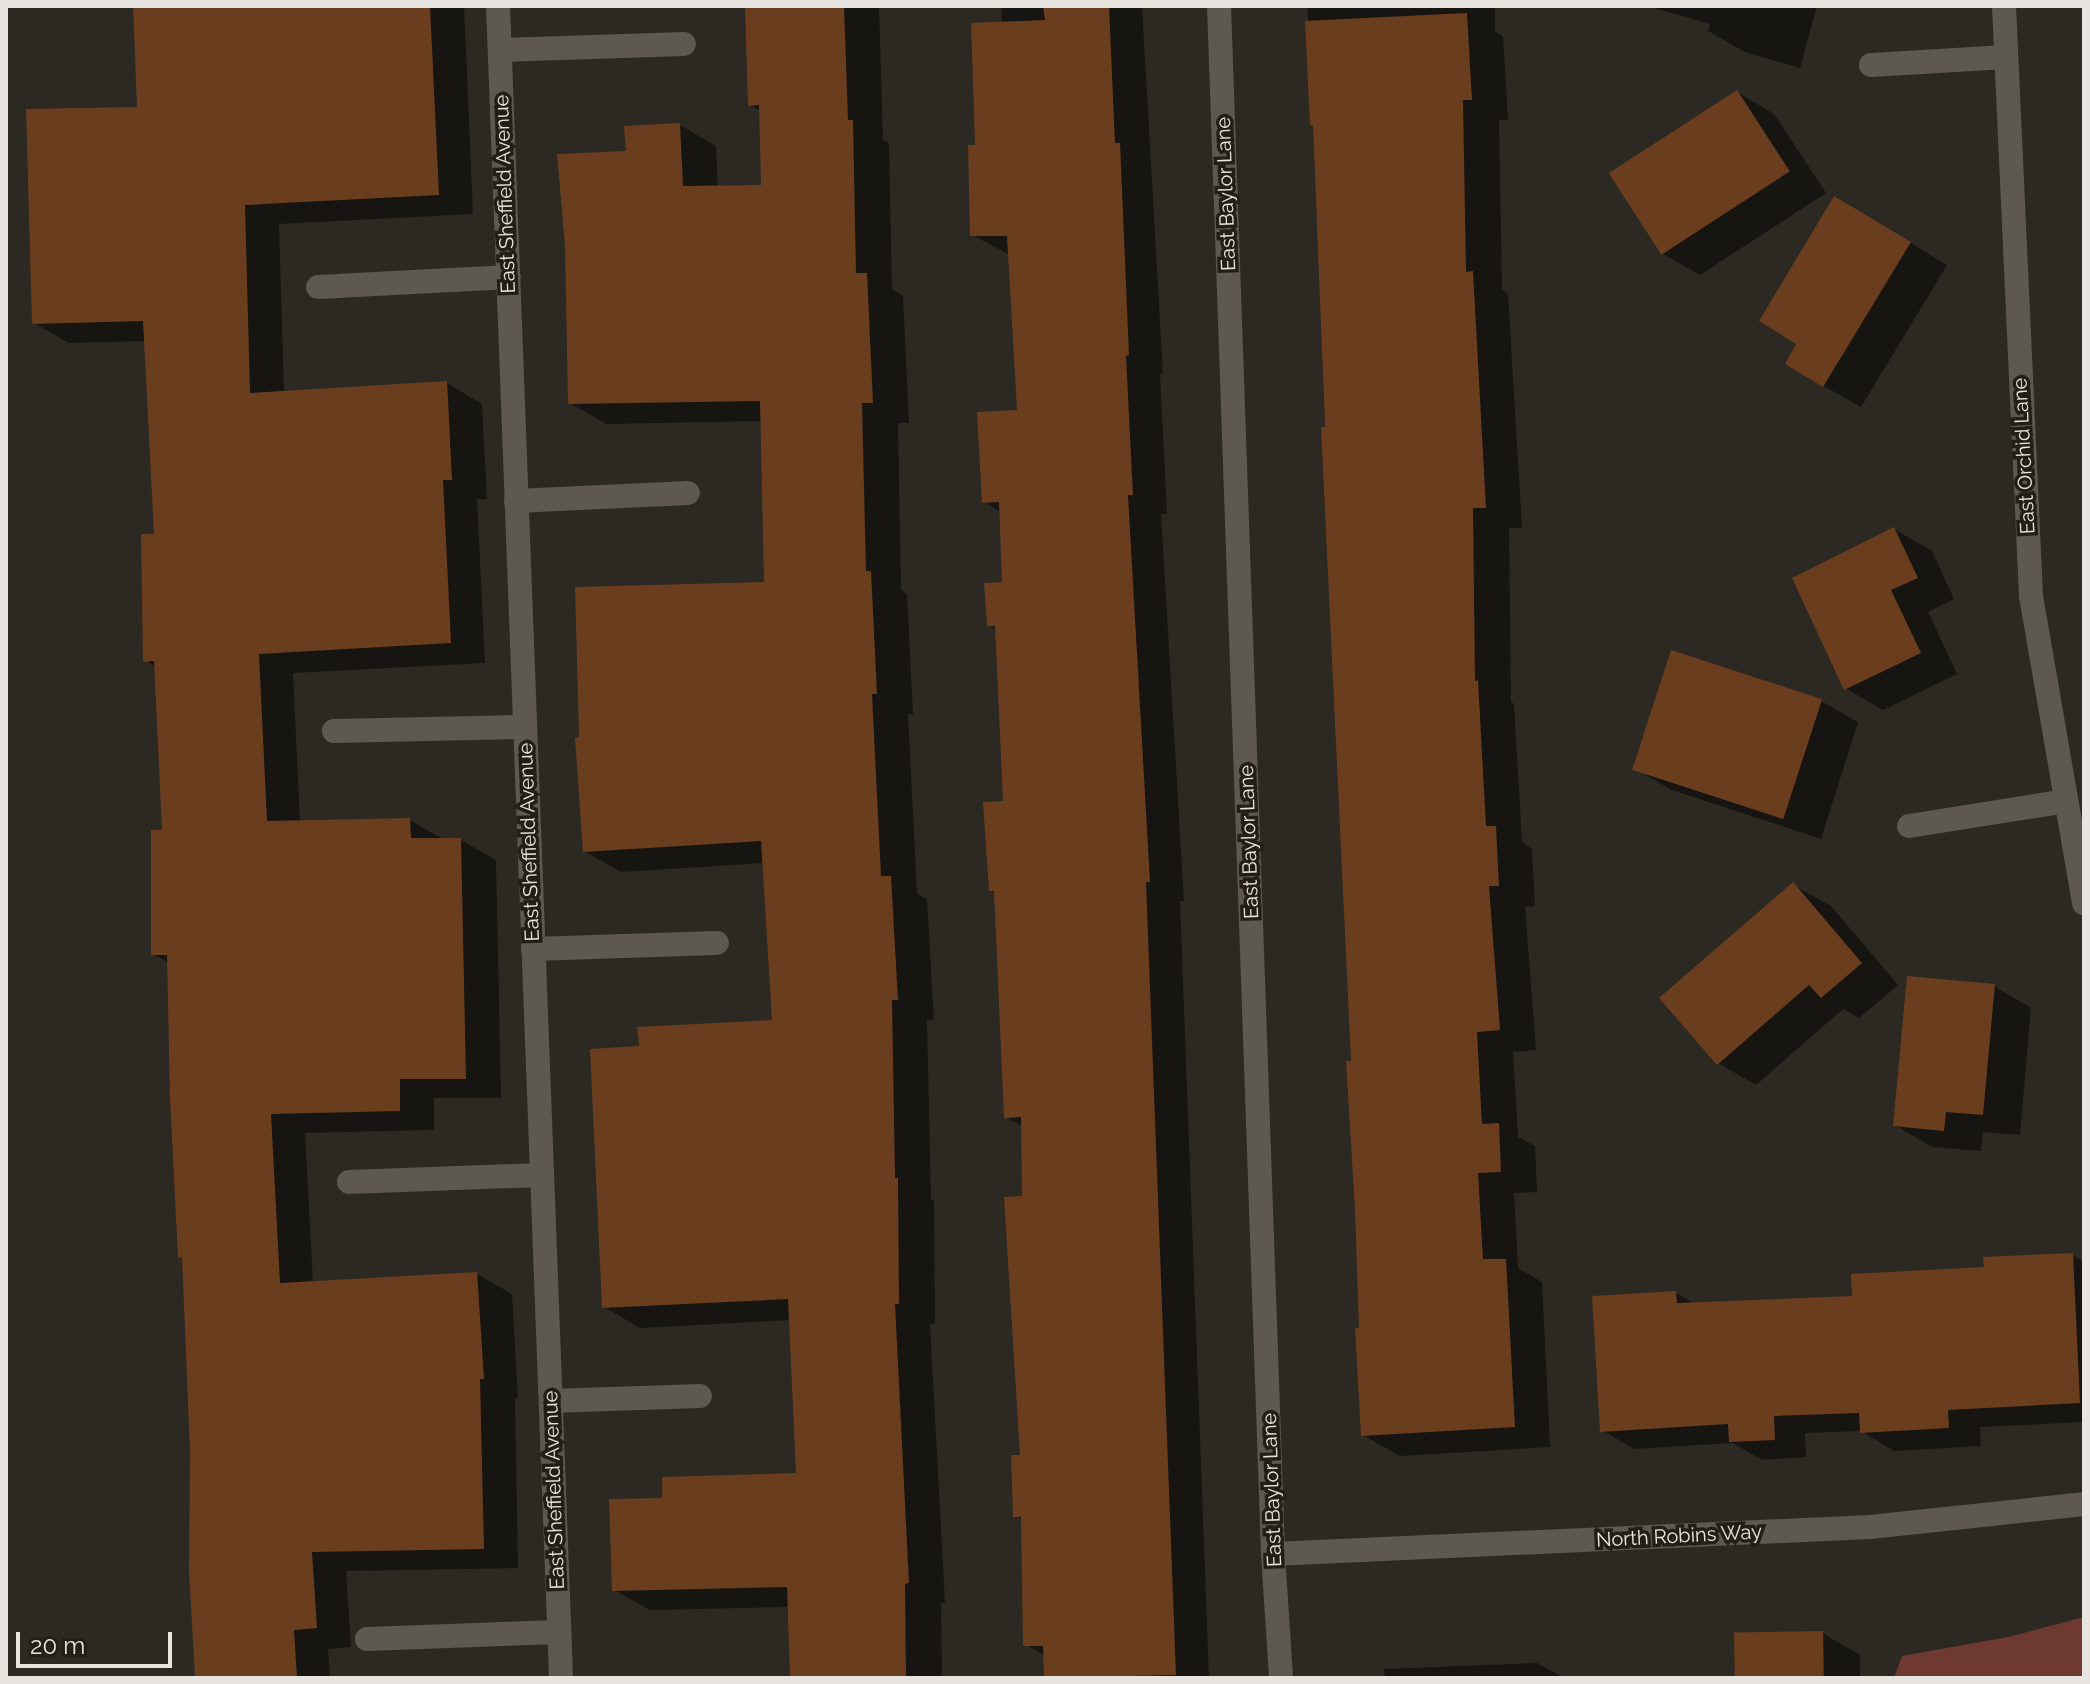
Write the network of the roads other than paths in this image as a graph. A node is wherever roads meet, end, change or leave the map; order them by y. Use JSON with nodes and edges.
{"nodes":[{"id":1,"x":498,"y":6,"type":"edge"},
{"id":2,"x":1219,"y":6,"type":"edge"},
{"id":3,"x":2004,"y":6,"type":"edge"},
{"id":4,"x":684,"y":44,"type":"dead end"},
{"id":5,"x":500,"y":50,"type":"junction"},
{"id":6,"x":2006,"y":57,"type":"junction"},
{"id":7,"x":1871,"y":65,"type":"dead end"},
{"id":8,"x":509,"y":277,"type":"junction"},
{"id":9,"x":318,"y":287,"type":"dead end"},
{"id":10,"x":688,"y":493,"type":"dead end"},
{"id":11,"x":516,"y":501,"type":"junction"},
{"id":12,"x":525,"y":727,"type":"junction"},
{"id":13,"x":334,"y":731,"type":"dead end"},
{"id":14,"x":2066,"y":801,"type":"junction"},
{"id":15,"x":1909,"y":826,"type":"dead end"},
{"id":16,"x":2084,"y":903,"type":"edge"},
{"id":17,"x":717,"y":943,"type":"dead end"},
{"id":18,"x":533,"y":949,"type":"junction"},
{"id":19,"x":542,"y":1175,"type":"junction"},
{"id":20,"x":349,"y":1182,"type":"dead end"},
{"id":21,"x":700,"y":1396,"type":"dead end"},
{"id":22,"x":551,"y":1401,"type":"junction"},
{"id":23,"x":2084,"y":1504,"type":"edge"},
{"id":24,"x":1273,"y":1554,"type":"junction"},
{"id":25,"x":559,"y":1632,"type":"junction"},
{"id":26,"x":367,"y":1639,"type":"dead end"},
{"id":27,"x":561,"y":1678,"type":"edge"},
{"id":28,"x":1281,"y":1678,"type":"edge"}],
"edges":[{"from":1,"to":5,"type":"street","name":"East Sheffield Avenue"},
{"from":2,"to":24,"type":"street","name":"East Baylor Lane"},
{"from":3,"to":6,"type":"street","name":"East Orchid Lane"},
{"from":4,"to":5,"type":"street"},
{"from":5,"to":8,"type":"street","name":"East Sheffield Avenue"},
{"from":6,"to":7,"type":"street"},
{"from":6,"to":14,"type":"street","name":"East Orchid Lane"},
{"from":8,"to":9,"type":"street"},
{"from":8,"to":11,"type":"street","name":"East Sheffield Avenue"},
{"from":10,"to":11,"type":"street"},
{"from":11,"to":12,"type":"street","name":"East Sheffield Avenue"},
{"from":12,"to":13,"type":"street"},
{"from":12,"to":18,"type":"street","name":"East Sheffield Avenue"},
{"from":14,"to":15,"type":"street"},
{"from":14,"to":16,"type":"street","name":"East Orchid Lane"},
{"from":17,"to":18,"type":"street"},
{"from":18,"to":19,"type":"street","name":"East Sheffield Avenue"},
{"from":19,"to":20,"type":"street"},
{"from":19,"to":22,"type":"street","name":"East Sheffield Avenue"},
{"from":21,"to":22,"type":"street"},
{"from":22,"to":25,"type":"street","name":"East Sheffield Avenue"},
{"from":23,"to":24,"type":"street","name":"North Robins Way"},
{"from":24,"to":28,"type":"street","name":"East Baylor Lane"},
{"from":25,"to":26,"type":"street"},
{"from":25,"to":27,"type":"street","name":"East Sheffield Avenue"}]}
